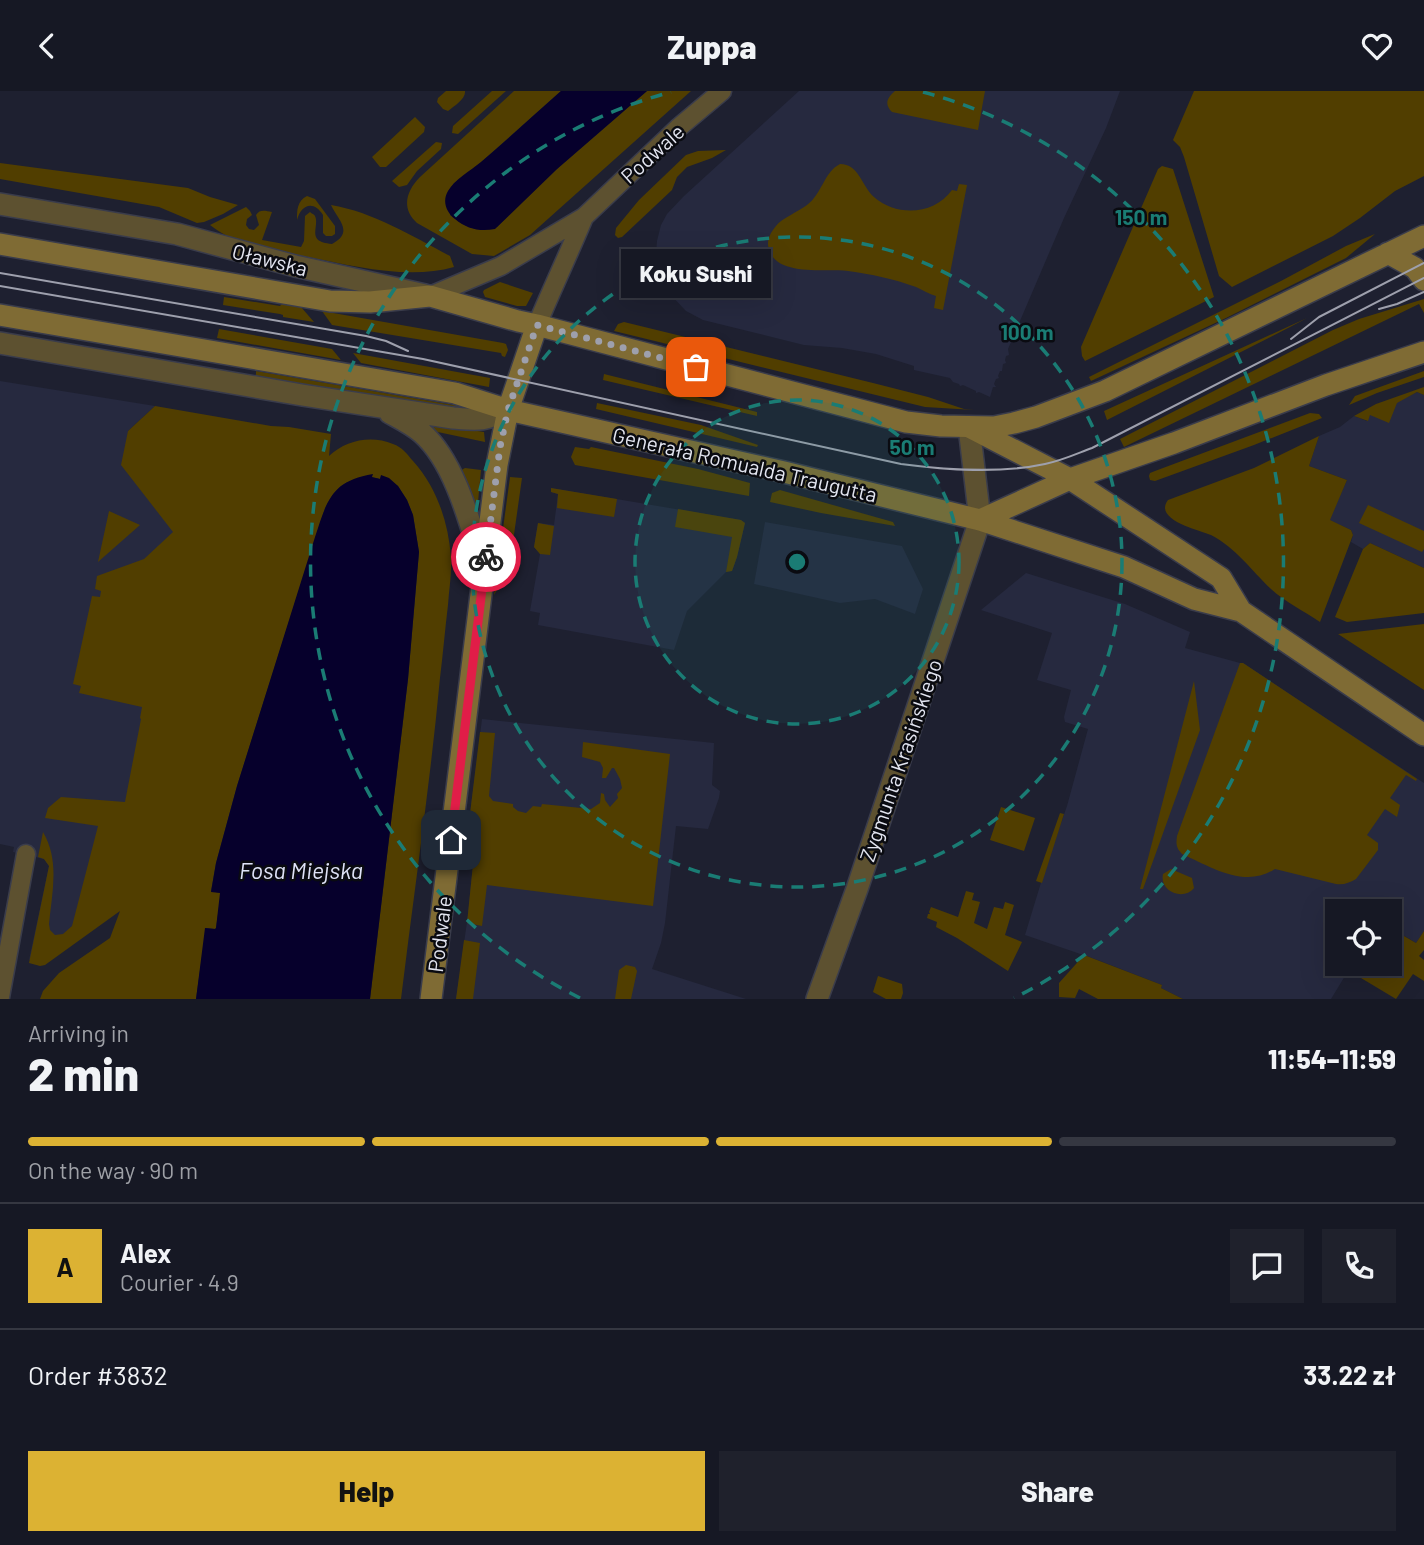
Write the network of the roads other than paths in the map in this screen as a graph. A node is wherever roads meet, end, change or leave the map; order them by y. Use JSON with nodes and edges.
{"nodes":[{"id":1,"x":723,"y":91,"type":"edge"},
{"id":2,"x":0,"y":204,"type":"edge"},
{"id":3,"x":584,"y":217,"type":"junction"},
{"id":4,"x":1424,"y":236,"type":"edge"},
{"id":5,"x":0,"y":244,"type":"edge"},
{"id":6,"x":1388,"y":253,"type":"junction"},
{"id":7,"x":1424,"y":280,"type":"edge"},
{"id":8,"x":430,"y":296,"type":"junction"},
{"id":9,"x":0,"y":315,"type":"edge"},
{"id":10,"x":537,"y":325,"type":"junction"},
{"id":11,"x":0,"y":343,"type":"edge"},
{"id":12,"x":1424,"y":352,"type":"edge"},
{"id":13,"x":372,"y":405,"type":"junction"},
{"id":14,"x":508,"y":410,"type":"junction"},
{"id":15,"x":969,"y":427,"type":"junction"},
{"id":16,"x":1070,"y":479,"type":"junction"},
{"id":17,"x":980,"y":520,"type":"junction"},
{"id":18,"x":484,"y":569,"type":"junction"},
{"id":19,"x":1241,"y":611,"type":"junction"},
{"id":20,"x":1424,"y":735,"type":"edge"},
{"id":21,"x":26,"y":855,"type":"dead end"},
{"id":22,"x":0,"y":997,"type":"edge"},
{"id":23,"x":431,"y":999,"type":"edge"},
{"id":24,"x":817,"y":999,"type":"edge"}],
"edges":[{"from":1,"to":3,"type":"street","name":"Podwale"},
{"from":2,"to":8,"type":"street","name":"Oławska"},
{"from":3,"to":8,"type":"street","name":"Podwale"},
{"from":3,"to":10,"type":"street","name":"Podwale"},
{"from":4,"to":6,"type":"main road"},
{"from":5,"to":8,"type":"main road"},
{"from":6,"to":7,"type":"main road"},
{"from":6,"to":15,"type":"main road"},
{"from":8,"to":10,"type":"main road","name":"Oławska"},
{"from":9,"to":14,"type":"main road","name":"Generała Romualda Traugutta"},
{"from":10,"to":14,"type":"main road","name":"Podwale"},
{"from":10,"to":15,"type":"main road","name":"Generała Romualda Traugutta"},
{"from":11,"to":13,"type":"street"},
{"from":12,"to":16,"type":"main road"},
{"from":13,"to":14,"type":"street"},
{"from":13,"to":18,"type":"street"},
{"from":14,"to":17,"type":"main road","name":"Generała Romualda Traugutta"},
{"from":14,"to":18,"type":"main road","name":"Podwale"},
{"from":15,"to":16,"type":"main road","name":"Generała Romualda Traugutta"},
{"from":15,"to":17,"type":"street"},
{"from":16,"to":17,"type":"main road"},
{"from":16,"to":19,"type":"main road","name":"Generała Romualda Traugutta"},
{"from":17,"to":19,"type":"main road","name":"Generała Romualda Traugutta"},
{"from":17,"to":24,"type":"street","name":"Zygmunta Krasińskiego"},
{"from":18,"to":23,"type":"main road","name":"Podwale"},
{"from":19,"to":20,"type":"main road","name":"Generała Romualda Traugutta"},
{"from":21,"to":22,"type":"street"}]}
